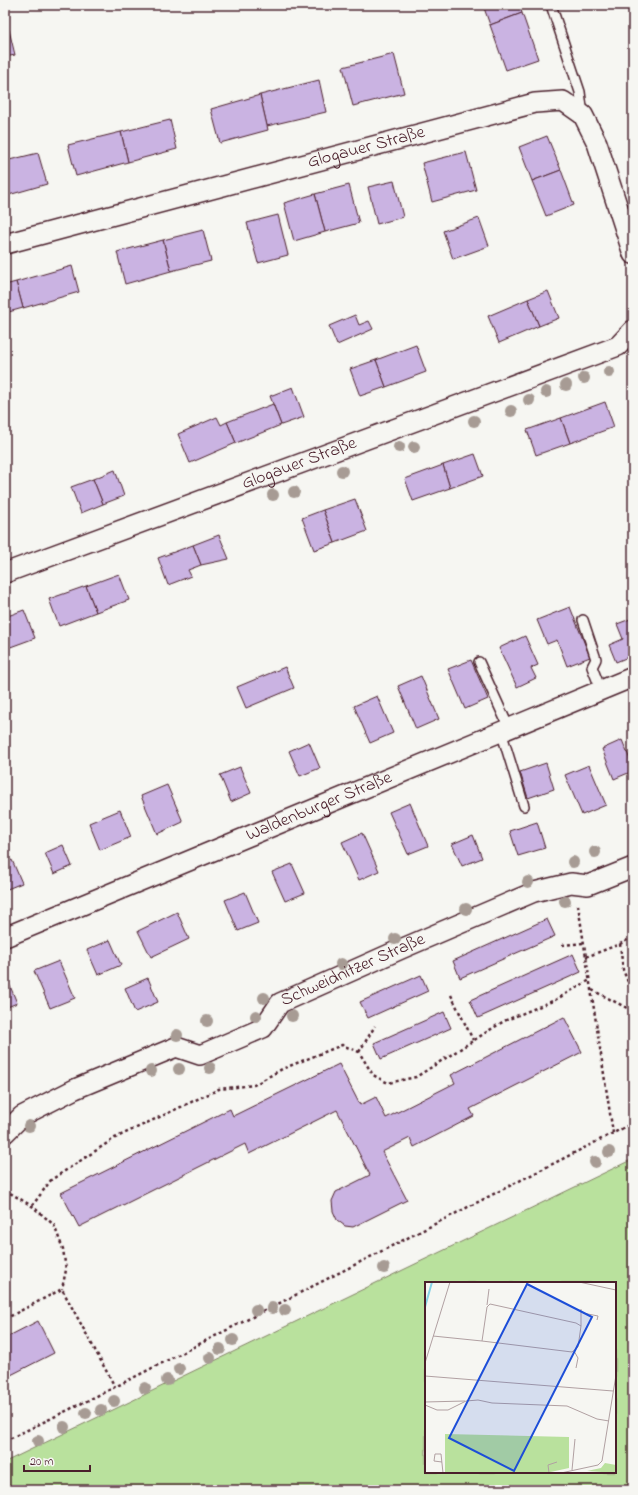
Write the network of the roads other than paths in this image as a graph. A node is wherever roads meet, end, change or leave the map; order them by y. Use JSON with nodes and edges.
{"nodes":[{"id":1,"x":551,"y":5,"type":"edge"},
{"id":2,"x":583,"y":115,"type":"junction"},
{"id":3,"x":5,"y":244,"type":"edge"},
{"id":4,"x":633,"y":254,"type":"edge"},
{"id":5,"x":632,"y":333,"type":"edge"},
{"id":6,"x":5,"y":573,"type":"edge"},
{"id":7,"x":583,"y":620,"type":"dead end"},
{"id":8,"x":479,"y":662,"type":"dead end"},
{"id":9,"x":633,"y":677,"type":"edge"},
{"id":10,"x":601,"y":690,"type":"junction"},
{"id":11,"x":505,"y":730,"type":"junction"},
{"id":12,"x":524,"y":806,"type":"dead end"},
{"id":13,"x":633,"y":867,"type":"edge"},
{"id":14,"x":5,"y":937,"type":"edge"},
{"id":15,"x":5,"y":1133,"type":"edge"}],
"edges":[{"from":1,"to":2,"type":"lane"},
{"from":2,"to":3,"type":"street","name":"Glogauer Straße"},
{"from":2,"to":4,"type":"street","name":"Glogauer Straße"},
{"from":5,"to":6,"type":"street","name":"Glogauer Straße"},
{"from":7,"to":10,"type":"lane"},
{"from":8,"to":11,"type":"lane"},
{"from":9,"to":10,"type":"street","name":"Waldenburger Straße"},
{"from":10,"to":11,"type":"street","name":"Waldenburger Straße"},
{"from":11,"to":12,"type":"lane"},
{"from":11,"to":14,"type":"street","name":"Waldenburger Straße"},
{"from":13,"to":15,"type":"street","name":"Schweidnitzer Straße"}]}
